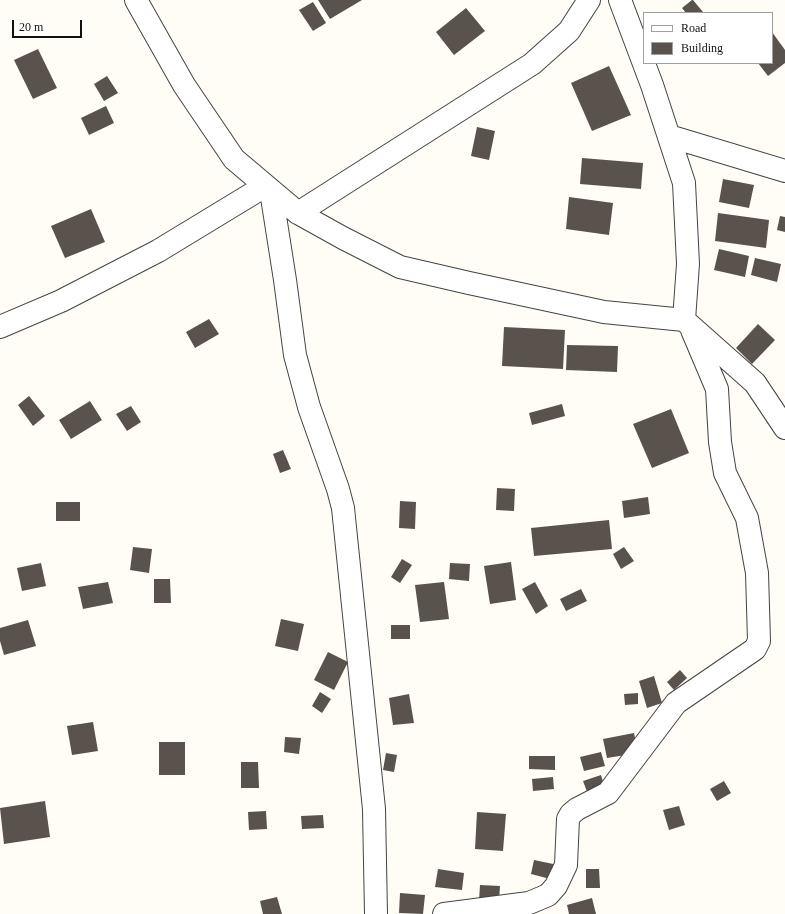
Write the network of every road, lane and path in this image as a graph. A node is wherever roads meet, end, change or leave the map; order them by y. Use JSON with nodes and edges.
{"nodes":[{"id":1,"x":136,"y":0,"type":"edge"},
{"id":2,"x":589,"y":0,"type":"edge"},
{"id":3,"x":620,"y":0,"type":"edge"},
{"id":4,"x":643,"y":61,"type":"edge"},
{"id":5,"x":644,"y":64,"type":"edge"},
{"id":6,"x":669,"y":136,"type":"junction"},
{"id":7,"x":785,"y":171,"type":"edge"},
{"id":8,"x":268,"y":188,"type":"junction"},
{"id":9,"x":298,"y":214,"type":"junction"},
{"id":10,"x":687,"y":322,"type":"junction"},
{"id":11,"x":0,"y":327,"type":"edge"},
{"id":12,"x":785,"y":428,"type":"edge"},
{"id":13,"x":376,"y":914,"type":"edge"},
{"id":14,"x":444,"y":914,"type":"edge"}],
"edges":[{"from":1,"to":8,"type":"street"},
{"from":2,"to":9,"type":"street"},
{"from":3,"to":4,"type":"street"},
{"from":5,"to":6,"type":"street"},
{"from":6,"to":7,"type":"street"},
{"from":6,"to":10,"type":"street"},
{"from":8,"to":9,"type":"street"},
{"from":8,"to":11,"type":"street"},
{"from":8,"to":13,"type":"street"},
{"from":9,"to":10,"type":"street"},
{"from":10,"to":12,"type":"street"},
{"from":10,"to":14,"type":"street"}]}
